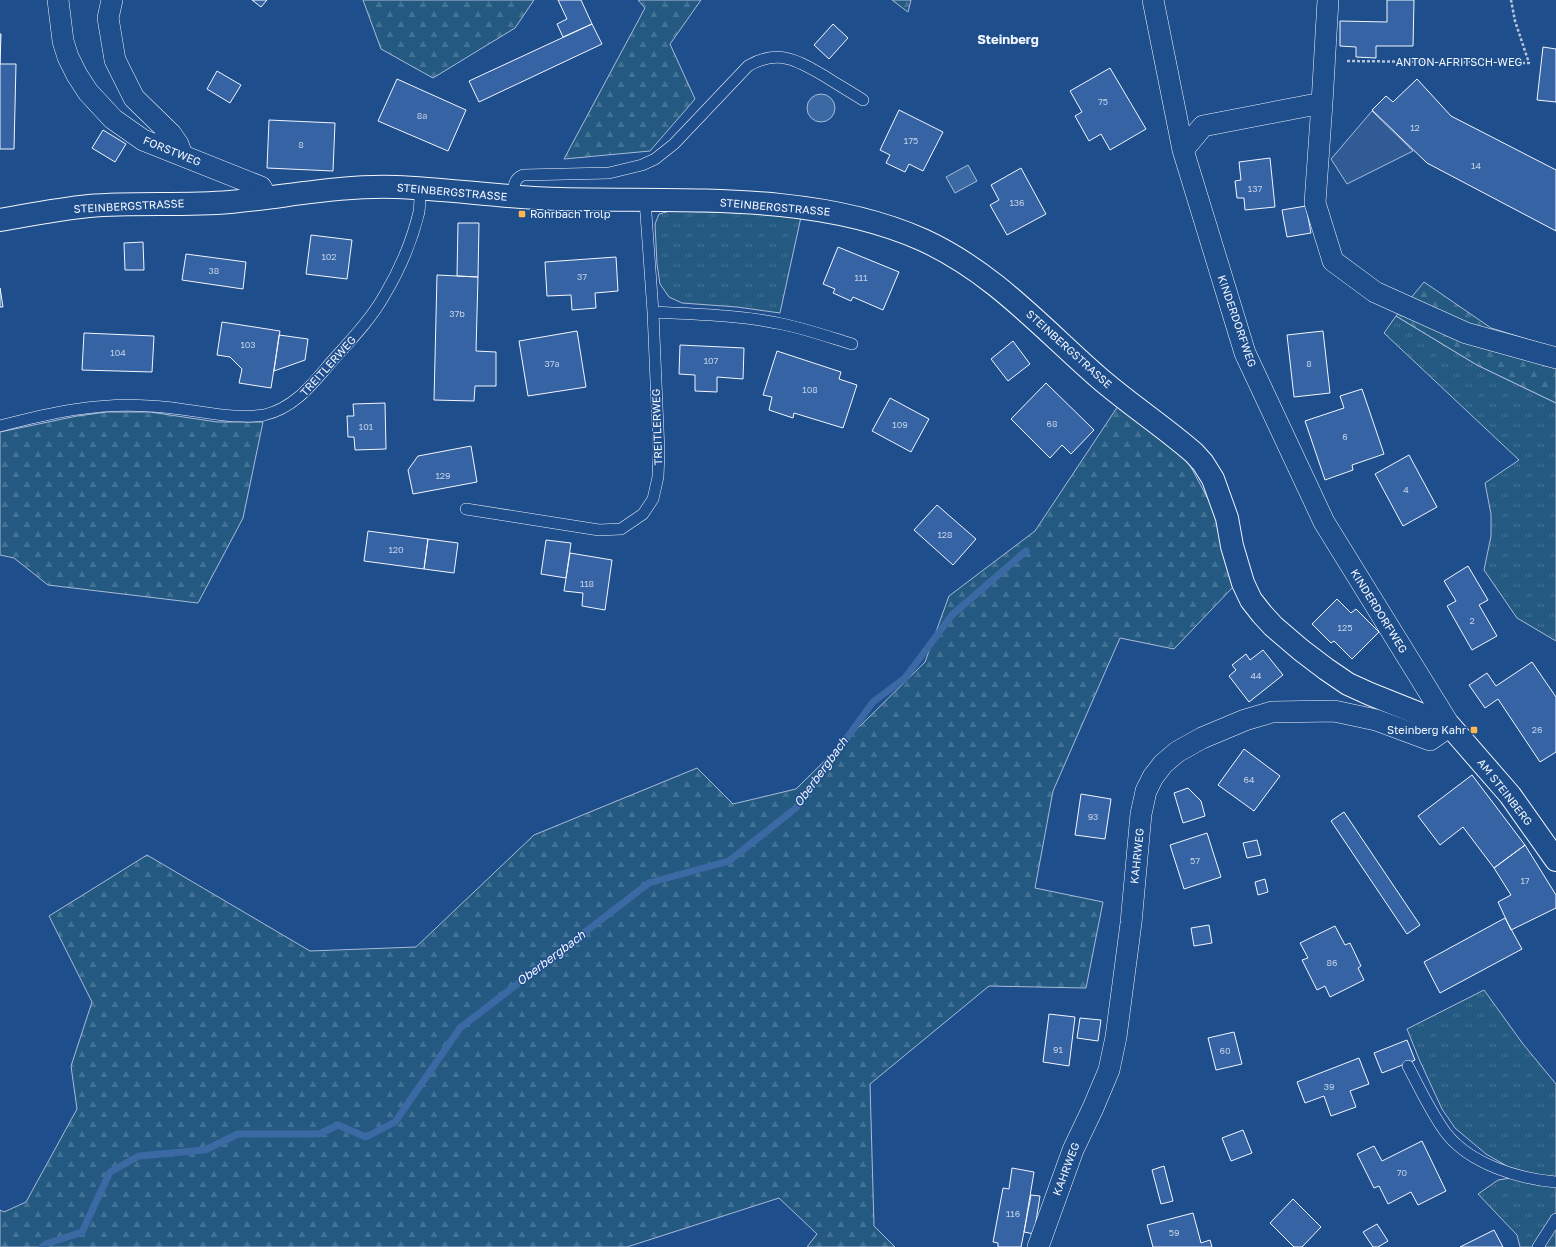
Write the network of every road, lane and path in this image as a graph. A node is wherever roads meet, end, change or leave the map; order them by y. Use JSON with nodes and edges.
{"nodes":[{"id":1,"x":58,"y":0,"type":"edge"},
{"id":2,"x":112,"y":0,"type":"edge"},
{"id":3,"x":1152,"y":0,"type":"edge"},
{"id":4,"x":1328,"y":0,"type":"edge"},
{"id":5,"x":1511,"y":0,"type":"edge"},
{"id":6,"x":1324,"y":61,"type":"junction"},
{"id":7,"x":863,"y":100,"type":"dead end"},
{"id":8,"x":1322,"y":103,"type":"junction"},
{"id":9,"x":1183,"y":150,"type":"junction"},
{"id":10,"x":182,"y":155,"type":"junction"},
{"id":11,"x":420,"y":188,"type":"junction"},
{"id":12,"x":266,"y":197,"type":"junction"},
{"id":13,"x":513,"y":197,"type":"junction"},
{"id":14,"x":645,"y":200,"type":"junction"},
{"id":15,"x":0,"y":220,"type":"edge"},
{"id":16,"x":653,"y":312,"type":"junction"},
{"id":17,"x":852,"y":344,"type":"dead end"},
{"id":18,"x":1556,"y":358,"type":"edge"},
{"id":19,"x":0,"y":426,"type":"edge"},
{"id":20,"x":466,"y":509,"type":"dead end"},
{"id":21,"x":1450,"y":726,"type":"junction"},
{"id":22,"x":1556,"y":860,"type":"edge"},
{"id":23,"x":1408,"y":1066,"type":"dead end"},
{"id":24,"x":1556,"y":1182,"type":"edge"},
{"id":25,"x":1556,"y":1219,"type":"edge"},
{"id":26,"x":1038,"y":1247,"type":"edge"},
{"id":27,"x":1538,"y":1247,"type":"edge"}],
"edges":[{"from":1,"to":10,"type":"street","name":"FORSTWEG"},
{"from":2,"to":10,"type":"street"},
{"from":3,"to":9,"type":"street","name":"KINDERDORFWEG"},
{"from":4,"to":6,"type":"street"},
{"from":5,"to":6,"type":"path","name":"ANTON-AFRITSCH-WEG"},
{"from":6,"to":8,"type":"street"},
{"from":7,"to":13,"type":"lane"},
{"from":8,"to":9,"type":"street"},
{"from":8,"to":18,"type":"street"},
{"from":9,"to":21,"type":"street","name":"KINDERDORFWEG"},
{"from":10,"to":12,"type":"street","name":"FORSTWEG"},
{"from":11,"to":12,"type":"main road","name":"STEINBERGSTRASSE"},
{"from":11,"to":13,"type":"main road","name":"STEINBERGSTRASSE"},
{"from":11,"to":19,"type":"lane","name":"TREITLERWEG"},
{"from":12,"to":15,"type":"main road","name":"STEINBERGSTRASSE"},
{"from":13,"to":14,"type":"main road","name":"STEINBERGSTRASSE"},
{"from":14,"to":16,"type":"lane","name":"TREITLERWEG"},
{"from":14,"to":21,"type":"main road","name":"STEINBERGSTRASSE"},
{"from":16,"to":17,"type":"lane"},
{"from":16,"to":20,"type":"lane","name":"TREITLERWEG"},
{"from":21,"to":22,"type":"main road","name":"AM STEINBERG"},
{"from":21,"to":26,"type":"street","name":"KAHRWEG"},
{"from":23,"to":24,"type":"lane"},
{"from":25,"to":27,"type":"lane"}]}
